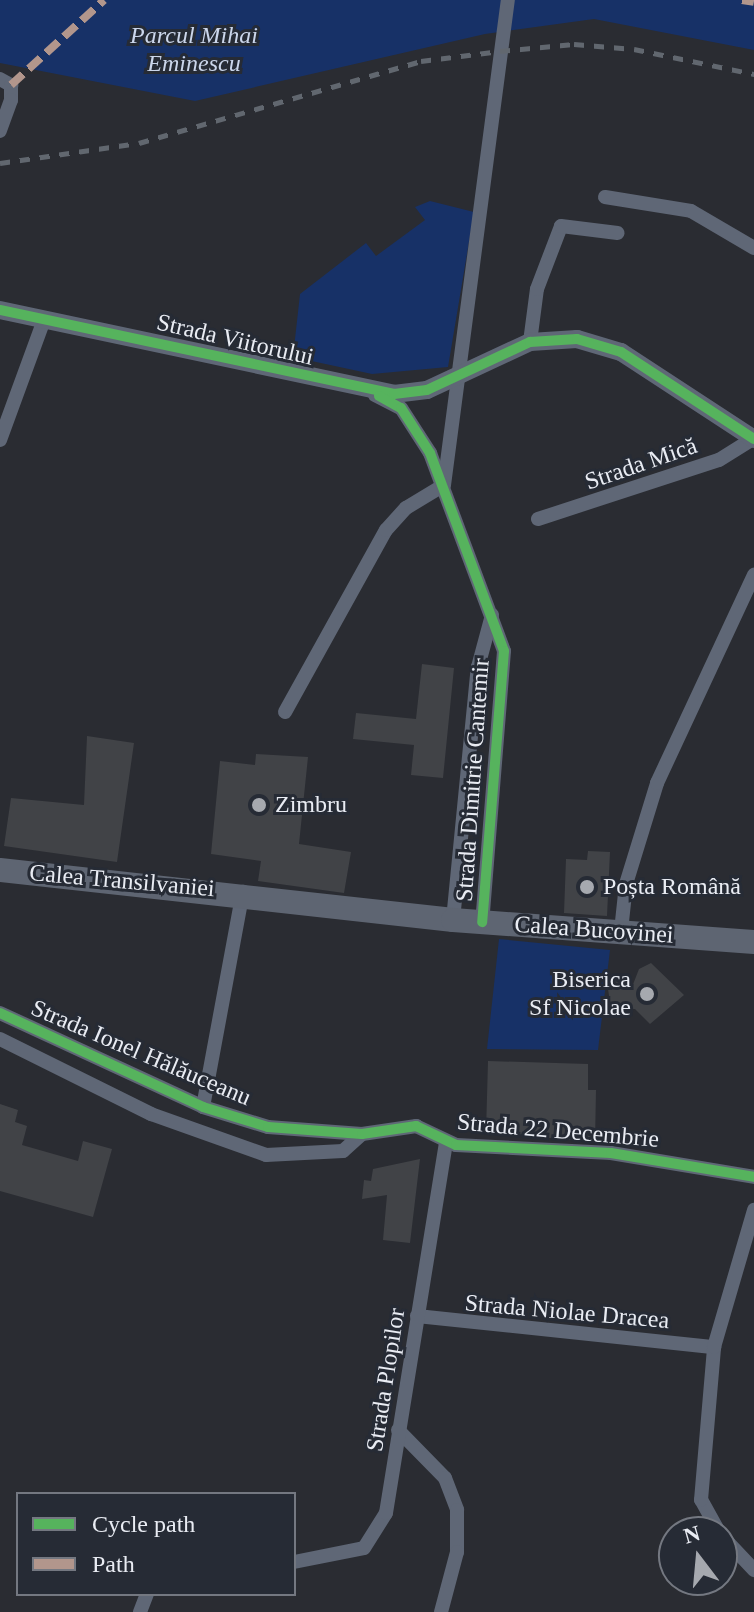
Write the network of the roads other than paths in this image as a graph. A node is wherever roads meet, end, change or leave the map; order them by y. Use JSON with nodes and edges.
{"nodes":[{"id":1,"x":508,"y":0,"type":"edge"},
{"id":2,"x":0,"y":79,"type":"edge"},
{"id":3,"x":0,"y":131,"type":"edge"},
{"id":4,"x":605,"y":197,"type":"dead end"},
{"id":5,"x":618,"y":233,"type":"dead end"},
{"id":6,"x":754,"y":248,"type":"edge"},
{"id":7,"x":0,"y":310,"type":"edge"},
{"id":8,"x":44,"y":320,"type":"junction"},
{"id":9,"x":530,"y":342,"type":"junction"},
{"id":10,"x":459,"y":375,"type":"junction"},
{"id":11,"x":371,"y":393,"type":"junction"},
{"id":12,"x":753,"y":439,"type":"edge"},
{"id":13,"x":0,"y":440,"type":"edge"},
{"id":14,"x":444,"y":485,"type":"junction"},
{"id":15,"x":538,"y":519,"type":"dead end"},
{"id":16,"x":754,"y":575,"type":"edge"},
{"id":17,"x":492,"y":615,"type":"junction"},
{"id":18,"x":285,"y":712,"type":"dead end"},
{"id":19,"x":1,"y":875,"type":"edge"},
{"id":20,"x":243,"y":891,"type":"junction"},
{"id":21,"x":453,"y":920,"type":"junction"},
{"id":22,"x":482,"y":922,"type":"junction"},
{"id":23,"x":621,"y":931,"type":"junction"},
{"id":24,"x":754,"y":942,"type":"edge"},
{"id":25,"x":0,"y":1013,"type":"edge"},
{"id":26,"x":0,"y":1039,"type":"edge"},
{"id":27,"x":203,"y":1107,"type":"junction"},
{"id":28,"x":362,"y":1134,"type":"junction"},
{"id":29,"x":446,"y":1141,"type":"junction"},
{"id":30,"x":754,"y":1177,"type":"edge"},
{"id":31,"x":754,"y":1210,"type":"edge"},
{"id":32,"x":417,"y":1316,"type":"junction"},
{"id":33,"x":714,"y":1347,"type":"junction"},
{"id":34,"x":398,"y":1430,"type":"junction"},
{"id":35,"x":710,"y":1516,"type":"edge"},
{"id":36,"x":738,"y":1553,"type":"edge"},
{"id":37,"x":296,"y":1562,"type":"edge"},
{"id":38,"x":754,"y":1570,"type":"edge"},
{"id":39,"x":441,"y":1612,"type":"edge"}],
"edges":[{"from":1,"to":10,"type":"street","name":"Strada Dimitrie Cantemir"},
{"from":2,"to":3,"type":"street"},
{"from":4,"to":6,"type":"street"},
{"from":5,"to":9,"type":"street"},
{"from":7,"to":8,"type":"street","name":"Strada Viitorului"},
{"from":8,"to":11,"type":"street","name":"Strada Viitorului"},
{"from":8,"to":13,"type":"street"},
{"from":9,"to":10,"type":"street","name":"Strada Viitorului"},
{"from":9,"to":12,"type":"street"},
{"from":10,"to":11,"type":"street","name":"Strada Viitorului"},
{"from":10,"to":14,"type":"street","name":"Strada Dimitrie Cantemir"},
{"from":11,"to":14,"type":"street","name":"Strada Dimitrie Cantemir"},
{"from":12,"to":15,"type":"street","name":"Strada Mică"},
{"from":14,"to":17,"type":"street","name":"Strada Dimitrie Cantemir"},
{"from":14,"to":18,"type":"street"},
{"from":16,"to":23,"type":"street"},
{"from":17,"to":21,"type":"street","name":"Strada Dimitrie Cantemir"},
{"from":17,"to":22,"type":"street","name":"Strada Dimitrie Cantemir"},
{"from":19,"to":20,"type":"highway","name":"Calea Transilvaniei"},
{"from":20,"to":21,"type":"highway","name":"Calea Bucovinei"},
{"from":20,"to":27,"type":"street"},
{"from":21,"to":22,"type":"highway","name":"Calea Bucovinei"},
{"from":22,"to":23,"type":"highway","name":"Calea Bucovinei"},
{"from":23,"to":24,"type":"highway","name":"Calea Bucovinei"},
{"from":25,"to":27,"type":"street","name":"Strada Ionel Hălăuceanu"},
{"from":26,"to":28,"type":"street","name":"Strada Ionel Hălăuceanu"},
{"from":27,"to":28,"type":"street","name":"Strada Ionel Hălăuceanu"},
{"from":28,"to":29,"type":"street","name":"Strada 22 Decembrie"},
{"from":29,"to":30,"type":"street","name":"Strada 22 Decembrie"},
{"from":29,"to":32,"type":"street","name":"Strada Plopilor"},
{"from":31,"to":33,"type":"street"},
{"from":32,"to":33,"type":"street","name":"Strada Niolae Dracea"},
{"from":32,"to":34,"type":"street","name":"Strada Plopilor"},
{"from":33,"to":35,"type":"street"},
{"from":34,"to":37,"type":"street","name":"Strada Plopilor"},
{"from":34,"to":39,"type":"street"},
{"from":36,"to":38,"type":"street"}]}
